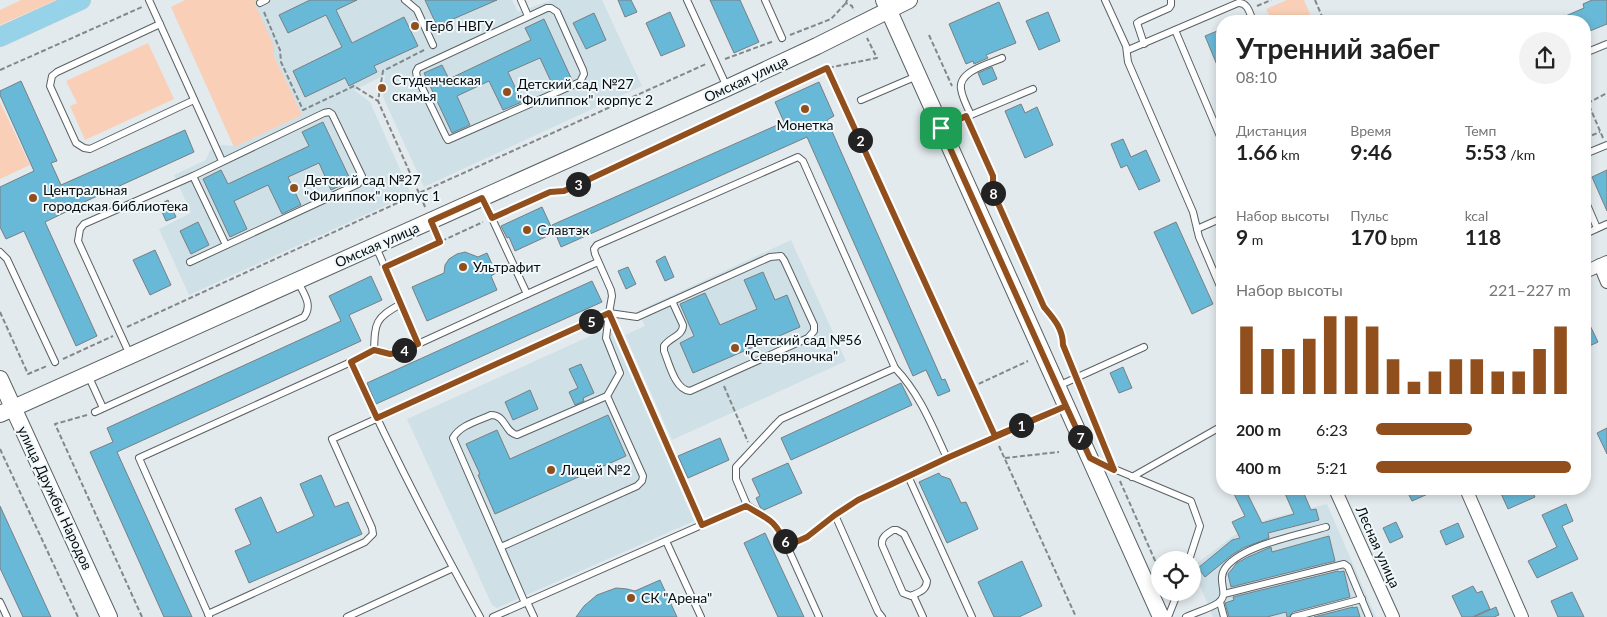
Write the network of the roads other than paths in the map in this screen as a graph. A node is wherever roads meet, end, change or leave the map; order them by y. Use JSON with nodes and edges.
{"nodes":[{"id":1,"x":81,"y":0,"type":"edge"},
{"id":2,"x":405,"y":0,"type":"edge"},
{"id":3,"x":521,"y":0,"type":"edge"},
{"id":4,"x":687,"y":0,"type":"edge"},
{"id":5,"x":765,"y":0,"type":"edge"},
{"id":6,"x":909,"y":0,"type":"edge"},
{"id":7,"x":1105,"y":0,"type":"edge"},
{"id":8,"x":1171,"y":0,"type":"edge"},
{"id":9,"x":149,"y":2,"type":"edge"},
{"id":10,"x":886,"y":6,"type":"edge"},
{"id":11,"x":1250,"y":15,"type":"edge"},
{"id":12,"x":528,"y":16,"type":"junction"},
{"id":13,"x":160,"y":24,"type":"junction"},
{"id":14,"x":1175,"y":30,"type":"junction"},
{"id":15,"x":0,"y":36,"type":"edge"},
{"id":16,"x":782,"y":38,"type":"road end"},
{"id":17,"x":1144,"y":44,"type":"junction"},
{"id":18,"x":1607,"y":44,"type":"edge"},
{"id":19,"x":433,"y":45,"type":"road end"},
{"id":20,"x":1128,"y":50,"type":"junction"},
{"id":21,"x":1591,"y":51,"type":"edge"},
{"id":22,"x":1002,"y":58,"type":"dead end"},
{"id":23,"x":918,"y":76,"type":"junction"},
{"id":24,"x":727,"y":88,"type":"junction"},
{"id":25,"x":1033,"y":89,"type":"dead end"},
{"id":26,"x":194,"y":100,"type":"junction"},
{"id":27,"x":860,"y":100,"type":"dead end"},
{"id":28,"x":968,"y":116,"type":"junction"},
{"id":29,"x":1216,"y":127,"type":"edge"},
{"id":30,"x":941,"y":128,"type":"junction"},
{"id":31,"x":1606,"y":145,"type":"edge"},
{"id":32,"x":1591,"y":151,"type":"edge"},
{"id":33,"x":222,"y":161,"type":"junction"},
{"id":34,"x":193,"y":176,"type":"junction"},
{"id":35,"x":482,"y":198,"type":"junction"},
{"id":36,"x":1591,"y":214,"type":"edge"},
{"id":37,"x":1216,"y":221,"type":"edge"},
{"id":38,"x":1607,"y":224,"type":"edge"},
{"id":39,"x":1597,"y":228,"type":"junction"},
{"id":40,"x":1197,"y":229,"type":"junction"},
{"id":41,"x":1591,"y":231,"type":"edge"},
{"id":42,"x":226,"y":245,"type":"junction"},
{"id":43,"x":375,"y":246,"type":"junction"},
{"id":44,"x":0,"y":252,"type":"edge"},
{"id":45,"x":190,"y":262,"type":"dead end"},
{"id":46,"x":598,"y":262,"type":"junction"},
{"id":47,"x":1603,"y":264,"type":"edge"},
{"id":48,"x":1591,"y":269,"type":"edge"},
{"id":49,"x":1216,"y":276,"type":"edge"},
{"id":50,"x":298,"y":280,"type":"junction"},
{"id":51,"x":1607,"y":282,"type":"edge"},
{"id":52,"x":527,"y":294,"type":"junction"},
{"id":53,"x":672,"y":301,"type":"junction"},
{"id":54,"x":401,"y":304,"type":"junction"},
{"id":55,"x":609,"y":313,"type":"junction"},
{"id":56,"x":418,"y":344,"type":"junction"},
{"id":57,"x":1144,"y":347,"type":"dead end"},
{"id":58,"x":374,"y":350,"type":"junction"},
{"id":59,"x":131,"y":355,"type":"junction"},
{"id":60,"x":55,"y":362,"type":"road end"},
{"id":61,"x":351,"y":362,"type":"junction"},
{"id":62,"x":895,"y":368,"type":"junction"},
{"id":63,"x":87,"y":375,"type":"junction"},
{"id":64,"x":0,"y":379,"type":"edge"},
{"id":65,"x":1057,"y":386,"type":"junction"},
{"id":66,"x":608,"y":396,"type":"junction"},
{"id":67,"x":1066,"y":406,"type":"junction"},
{"id":68,"x":103,"y":408,"type":"junction"},
{"id":69,"x":7,"y":411,"type":"edge"},
{"id":70,"x":95,"y":412,"type":"road end"},
{"id":71,"x":377,"y":418,"type":"junction"},
{"id":72,"x":1216,"y":429,"type":"edge"},
{"id":73,"x":947,"y":458,"type":"junction"},
{"id":74,"x":1090,"y":458,"type":"junction"},
{"id":75,"x":908,"y":476,"type":"junction"},
{"id":76,"x":1132,"y":477,"type":"junction"},
{"id":77,"x":1338,"y":495,"type":"edge"},
{"id":78,"x":1469,"y":495,"type":"edge"},
{"id":79,"x":746,"y":506,"type":"junction"},
{"id":80,"x":835,"y":515,"type":"junction"},
{"id":81,"x":702,"y":525,"type":"junction"},
{"id":82,"x":1326,"y":527,"type":"dead end"},
{"id":83,"x":666,"y":541,"type":"junction"},
{"id":84,"x":787,"y":546,"type":"junction"},
{"id":85,"x":501,"y":547,"type":"junction"},
{"id":86,"x":1192,"y":551,"type":"edge"},
{"id":87,"x":453,"y":568,"type":"junction"},
{"id":88,"x":1224,"y":594,"type":"junction"},
{"id":89,"x":913,"y":595,"type":"junction"},
{"id":90,"x":1362,"y":599,"type":"junction"},
{"id":91,"x":1174,"y":601,"type":"edge"},
{"id":92,"x":0,"y":602,"type":"edge"},
{"id":93,"x":526,"y":602,"type":"junction"},
{"id":94,"x":1220,"y":602,"type":"junction"},
{"id":95,"x":208,"y":615,"type":"edge"},
{"id":96,"x":7,"y":617,"type":"edge"},
{"id":97,"x":109,"y":617,"type":"edge"},
{"id":98,"x":348,"y":617,"type":"edge"},
{"id":99,"x":480,"y":617,"type":"edge"},
{"id":100,"x":492,"y":617,"type":"edge"},
{"id":101,"x":534,"y":617,"type":"edge"},
{"id":102,"x":701,"y":617,"type":"edge"},
{"id":103,"x":819,"y":617,"type":"edge"},
{"id":104,"x":882,"y":617,"type":"edge"},
{"id":105,"x":924,"y":617,"type":"edge"},
{"id":106,"x":972,"y":617,"type":"edge"},
{"id":107,"x":1161,"y":617,"type":"edge"},
{"id":108,"x":1168,"y":617,"type":"edge"},
{"id":109,"x":1186,"y":617,"type":"edge"},
{"id":110,"x":1224,"y":617,"type":"edge"},
{"id":111,"x":1294,"y":617,"type":"edge"},
{"id":112,"x":1369,"y":617,"type":"edge"},
{"id":113,"x":1393,"y":617,"type":"edge"},
{"id":114,"x":1522,"y":617,"type":"edge"}],
"edges":[{"from":1,"to":15,"type":"main road"},
{"from":2,"to":19,"type":"lane"},
{"from":3,"to":12,"type":"lane"},
{"from":4,"to":24,"type":"lane"},
{"from":5,"to":16,"type":"lane"},
{"from":6,"to":10,"type":"main road","name":"Омская улица"},
{"from":7,"to":20,"type":"lane"},
{"from":8,"to":17,"type":"lane"},
{"from":9,"to":13,"type":"lane"},
{"from":10,"to":23,"type":"main road"},
{"from":10,"to":24,"type":"main road","name":"Омская улица"},
{"from":11,"to":14,"type":"lane"},
{"from":12,"to":12,"type":"lane"},
{"from":13,"to":26,"type":"lane"},
{"from":13,"to":26,"type":"lane"},
{"from":14,"to":17,"type":"lane"},
{"from":14,"to":29,"type":"lane"},
{"from":17,"to":20,"type":"lane"},
{"from":18,"to":21,"type":"lane"},
{"from":20,"to":40,"type":"lane"},
{"from":22,"to":28,"type":"lane"},
{"from":23,"to":27,"type":"lane"},
{"from":23,"to":30,"type":"main road"},
{"from":24,"to":35,"type":"main road","name":"Омская улица"},
{"from":25,"to":28,"type":"lane"},
{"from":26,"to":33,"type":"lane"},
{"from":28,"to":30,"type":"lane"},
{"from":30,"to":65,"type":"main road"},
{"from":31,"to":32,"type":"lane"},
{"from":33,"to":34,"type":"lane"},
{"from":33,"to":42,"type":"lane"},
{"from":34,"to":42,"type":"lane"},
{"from":34,"to":59,"type":"lane"},
{"from":35,"to":43,"type":"main road","name":"Омская улица"},
{"from":35,"to":52,"type":"lane"},
{"from":36,"to":39,"type":"lane"},
{"from":37,"to":40,"type":"lane"},
{"from":38,"to":39,"type":"lane"},
{"from":39,"to":41,"type":"lane"},
{"from":40,"to":49,"type":"lane"},
{"from":42,"to":45,"type":"lane"},
{"from":43,"to":50,"type":"main road","name":"Омская улица"},
{"from":43,"to":54,"type":"lane"},
{"from":44,"to":60,"type":"lane"},
{"from":46,"to":52,"type":"lane"},
{"from":46,"to":55,"type":"lane"},
{"from":46,"to":62,"type":"lane"},
{"from":47,"to":48,"type":"street"},
{"from":47,"to":51,"type":"street"},
{"from":50,"to":59,"type":"main road","name":"Омская улица"},
{"from":50,"to":68,"type":"lane"},
{"from":52,"to":56,"type":"lane"},
{"from":53,"to":53,"type":"lane"},
{"from":53,"to":55,"type":"lane"},
{"from":54,"to":56,"type":"lane"},
{"from":54,"to":58,"type":"lane"},
{"from":55,"to":66,"type":"lane"},
{"from":55,"to":71,"type":"lane"},
{"from":55,"to":81,"type":"lane"},
{"from":56,"to":58,"type":"lane"},
{"from":57,"to":65,"type":"lane"},
{"from":58,"to":61,"type":"lane"},
{"from":59,"to":63,"type":"main road","name":"Омская улица"},
{"from":61,"to":71,"type":"lane"},
{"from":61,"to":95,"type":"lane"},
{"from":62,"to":73,"type":"lane"},
{"from":62,"to":79,"type":"lane"},
{"from":63,"to":68,"type":"lane"},
{"from":63,"to":69,"type":"main road","name":"Омская улица"},
{"from":64,"to":69,"type":"main road","name":"улица Дружбы Народов"},
{"from":65,"to":67,"type":"main road"},
{"from":66,"to":85,"type":"lane"},
{"from":66,"to":85,"type":"lane"},
{"from":67,"to":73,"type":"lane"},
{"from":67,"to":74,"type":"main road"},
{"from":68,"to":70,"type":"lane"},
{"from":69,"to":97,"type":"main road","name":"улица Дружбы Народов"},
{"from":71,"to":87,"type":"lane"},
{"from":71,"to":95,"type":"lane"},
{"from":72,"to":76,"type":"lane"},
{"from":73,"to":75,"type":"lane"},
{"from":74,"to":76,"type":"lane"},
{"from":74,"to":107,"type":"main road"},
{"from":75,"to":80,"type":"lane"},
{"from":75,"to":106,"type":"lane"},
{"from":76,"to":86,"type":"lane"},
{"from":77,"to":113,"type":"street","name":"Лесная улица"},
{"from":78,"to":114,"type":"street"},
{"from":79,"to":81,"type":"lane"},
{"from":79,"to":84,"type":"lane"},
{"from":80,"to":84,"type":"lane"},
{"from":80,"to":104,"type":"lane"},
{"from":81,"to":83,"type":"lane"},
{"from":82,"to":88,"type":"lane"},
{"from":83,"to":93,"type":"lane"},
{"from":83,"to":102,"type":"lane"},
{"from":84,"to":103,"type":"lane"},
{"from":85,"to":93,"type":"lane"},
{"from":87,"to":98,"type":"lane"},
{"from":87,"to":99,"type":"lane"},
{"from":88,"to":90,"type":"lane"},
{"from":88,"to":94,"type":"lane"},
{"from":89,"to":89,"type":"lane"},
{"from":89,"to":105,"type":"lane"},
{"from":90,"to":111,"type":"lane"},
{"from":90,"to":112,"type":"lane"},
{"from":91,"to":108,"type":"lane"},
{"from":92,"to":96,"type":"lane"},
{"from":93,"to":100,"type":"lane"},
{"from":93,"to":101,"type":"lane"},
{"from":94,"to":109,"type":"lane"},
{"from":94,"to":110,"type":"lane"}]}
